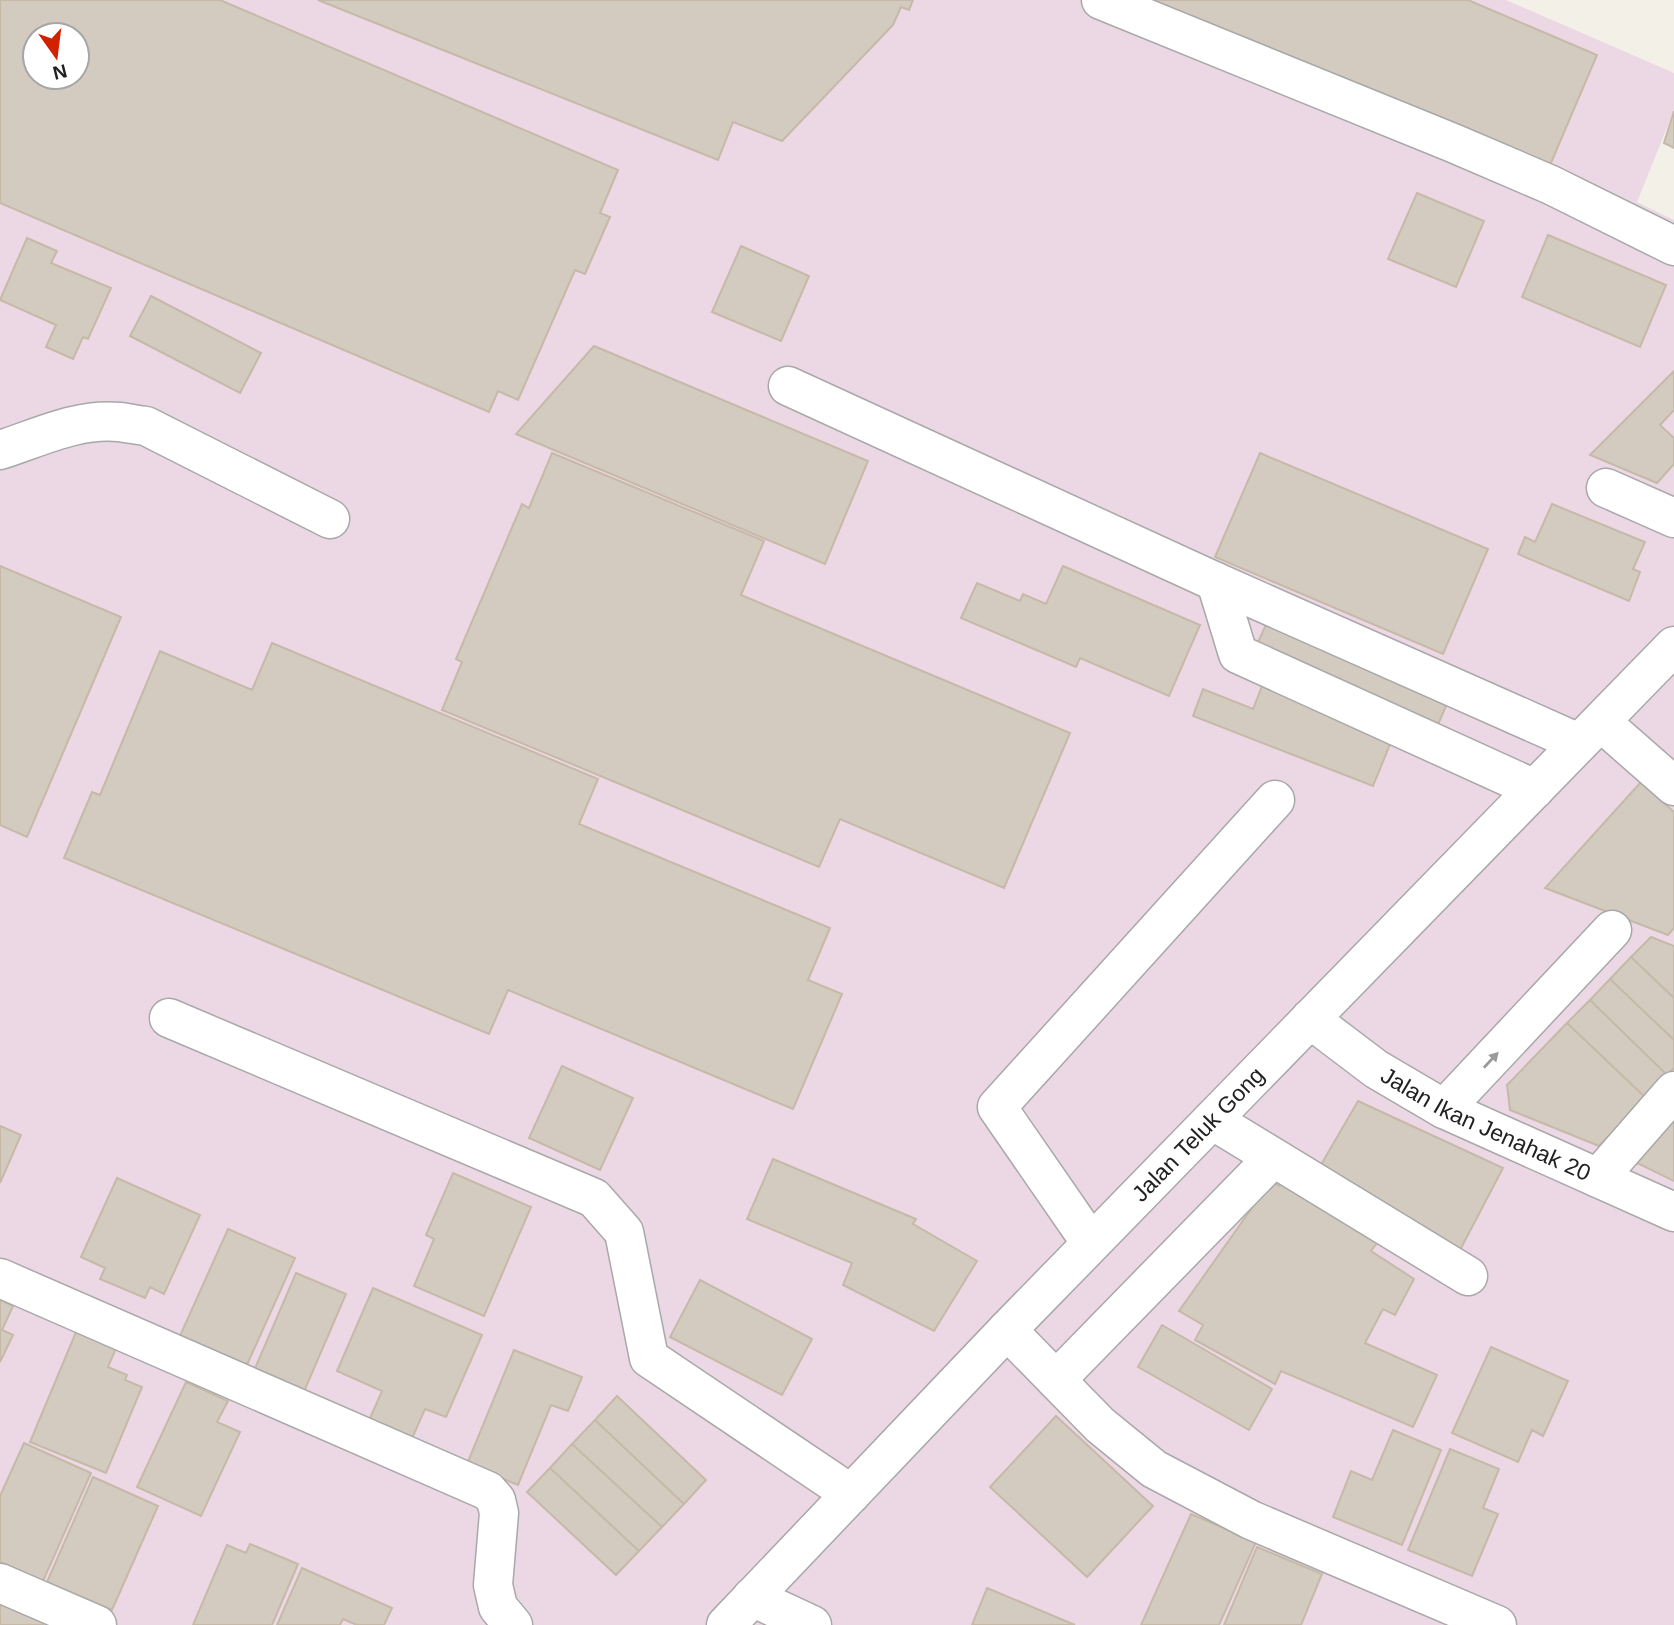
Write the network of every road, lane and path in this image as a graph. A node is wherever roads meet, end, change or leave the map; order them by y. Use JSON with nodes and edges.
{"nodes":[{"id":1,"x":1101,"y":0,"type":"edge"},
{"id":2,"x":1674,"y":246,"type":"edge"},
{"id":3,"x":788,"y":386,"type":"dead end"},
{"id":4,"x":0,"y":450,"type":"edge"},
{"id":5,"x":1606,"y":488,"type":"dead end"},
{"id":6,"x":1674,"y":518,"type":"edge"},
{"id":7,"x":330,"y":519,"type":"dead end"},
{"id":8,"x":1216,"y":582,"type":"junction"},
{"id":9,"x":1674,"y":646,"type":"edge"},
{"id":10,"x":1590,"y":733,"type":"junction"},
{"id":11,"x":1674,"y":786,"type":"edge"},
{"id":12,"x":1535,"y":789,"type":"junction"},
{"id":13,"x":1275,"y":800,"type":"dead end"},
{"id":14,"x":1612,"y":930,"type":"dead end"},
{"id":15,"x":169,"y":1018,"type":"dead end"},
{"id":16,"x":1310,"y":1019,"type":"junction"},
{"id":17,"x":1674,"y":1091,"type":"edge"},
{"id":18,"x":1444,"y":1109,"type":"junction"},
{"id":19,"x":1212,"y":1120,"type":"junction"},
{"id":20,"x":1273,"y":1158,"type":"junction"},
{"id":21,"x":1598,"y":1178,"type":"junction"},
{"id":22,"x":1674,"y":1212,"type":"edge"},
{"id":23,"x":1091,"y":1243,"type":"junction"},
{"id":24,"x":1468,"y":1276,"type":"dead end"},
{"id":25,"x":0,"y":1278,"type":"edge"},
{"id":26,"x":1007,"y":1330,"type":"junction"},
{"id":27,"x":1056,"y":1380,"type":"junction"},
{"id":28,"x":851,"y":1494,"type":"junction"},
{"id":29,"x":0,"y":1583,"type":"edge"},
{"id":30,"x":752,"y":1597,"type":"junction"},
{"id":31,"x":97,"y":1625,"type":"edge"},
{"id":32,"x":513,"y":1625,"type":"edge"},
{"id":33,"x":726,"y":1625,"type":"edge"},
{"id":34,"x":812,"y":1625,"type":"edge"},
{"id":35,"x":1497,"y":1625,"type":"edge"}],
"edges":[{"from":1,"to":2,"type":"street"},
{"from":3,"to":8,"type":"street"},
{"from":4,"to":7,"type":"street"},
{"from":5,"to":6,"type":"street"},
{"from":8,"to":10,"type":"street"},
{"from":8,"to":12,"type":"street"},
{"from":9,"to":10,"type":"street","name":"Jalan Teluk Gong"},
{"from":10,"to":11,"type":"street"},
{"from":10,"to":12,"type":"street","name":"Jalan Teluk Gong"},
{"from":12,"to":16,"type":"street","name":"Jalan Teluk Gong"},
{"from":13,"to":23,"type":"street"},
{"from":18,"to":14,"type":"street","one_way":true},
{"from":15,"to":28,"type":"street"},
{"from":16,"to":18,"type":"street","name":"Jalan Ikan Jenahak 20"},
{"from":16,"to":19,"type":"street","name":"Jalan Teluk Gong"},
{"from":17,"to":21,"type":"street"},
{"from":18,"to":21,"type":"street","name":"Jalan Ikan Jenahak 20"},
{"from":19,"to":20,"type":"street"},
{"from":19,"to":23,"type":"street","name":"Jalan Teluk Gong"},
{"from":20,"to":24,"type":"street"},
{"from":20,"to":27,"type":"street"},
{"from":21,"to":22,"type":"street","name":"Jalan Ikan Jenahak 20"},
{"from":23,"to":26,"type":"street","name":"Jalan Teluk Gong"},
{"from":25,"to":32,"type":"street"},
{"from":26,"to":27,"type":"street"},
{"from":26,"to":28,"type":"street","name":"Jalan Teluk Gong"},
{"from":27,"to":35,"type":"street"},
{"from":28,"to":30,"type":"street","name":"Jalan Teluk Gong"},
{"from":29,"to":31,"type":"street"},
{"from":30,"to":33,"type":"street","name":"Jalan Teluk Gong"},
{"from":30,"to":34,"type":"street"}]}
